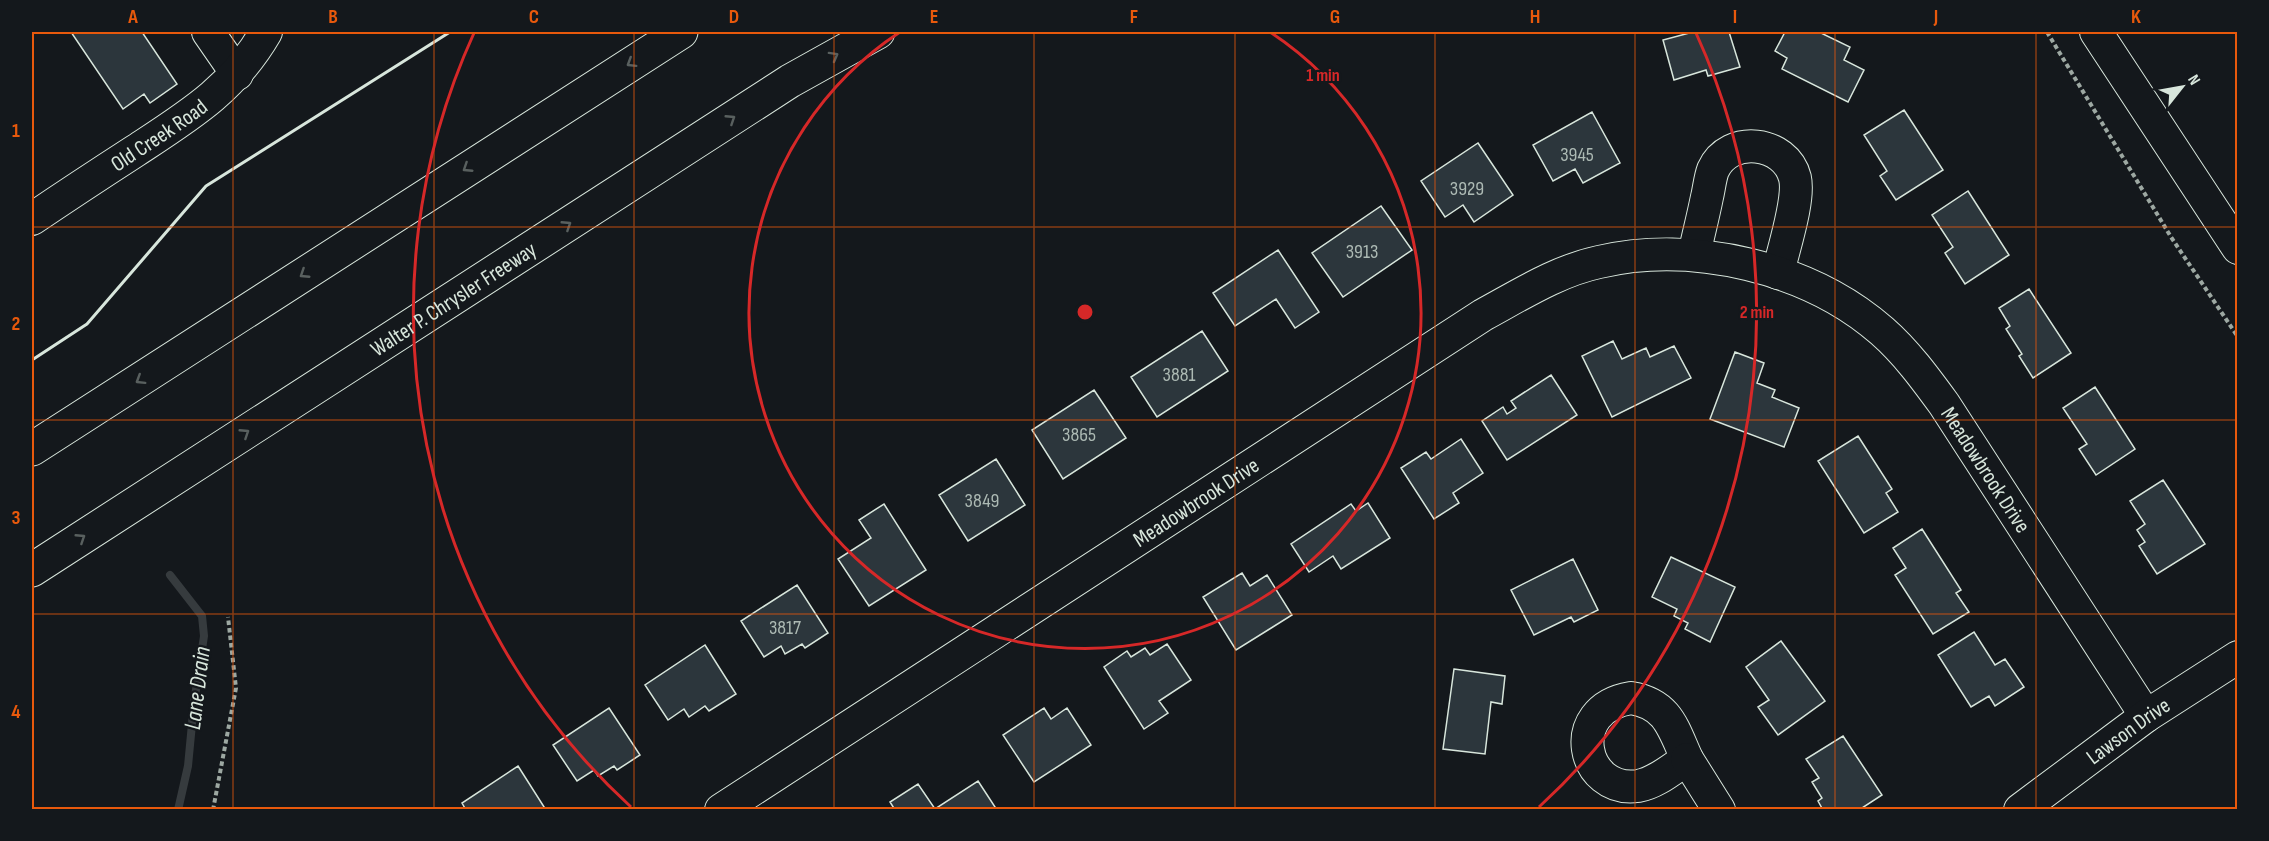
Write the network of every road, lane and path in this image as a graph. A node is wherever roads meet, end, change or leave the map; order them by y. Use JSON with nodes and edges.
{"nodes":[{"id":1,"x":208,"y":32,"type":"edge"},
{"id":2,"x":266,"y":32,"type":"edge"},
{"id":3,"x":681,"y":32,"type":"edge"},
{"id":4,"x":878,"y":32,"type":"edge"},
{"id":5,"x":2048,"y":32,"type":"edge"},
{"id":6,"x":2096,"y":32,"type":"edge"},
{"id":7,"x":237,"y":74,"type":"junction"},
{"id":8,"x":32,"y":219,"type":"edge"},
{"id":9,"x":2238,"y":248,"type":"edge"},
{"id":10,"x":1694,"y":255,"type":"junction"},
{"id":11,"x":1778,"y":273,"type":"junction"},
{"id":12,"x":2238,"y":337,"type":"edge"},
{"id":13,"x":32,"y":449,"type":"edge"},
{"id":14,"x":32,"y":570,"type":"edge"},
{"id":15,"x":228,"y":616,"type":"dead end"},
{"id":16,"x":2238,"y":657,"type":"edge"},
{"id":17,"x":2146,"y":716,"type":"junction"},
{"id":18,"x":1687,"y":759,"type":"dead end"},
{"id":19,"x":213,"y":810,"type":"edge"},
{"id":20,"x":721,"y":810,"type":"edge"},
{"id":21,"x":1719,"y":810,"type":"edge"},
{"id":22,"x":2020,"y":810,"type":"edge"}],
"edges":[{"from":1,"to":7,"type":"street"},
{"from":2,"to":7,"type":"street","name":"Old Creek Road"},
{"from":3,"to":13,"type":"highway","one_way":true},
{"from":14,"to":4,"type":"highway","name":"Walter P. Chrysler Freeway","one_way":true},
{"from":5,"to":12,"type":"path"},
{"from":6,"to":9,"type":"street"},
{"from":7,"to":8,"type":"street","name":"Old Creek Road"},
{"from":10,"to":11,"type":"street","name":"Meadowbrook Drive"},
{"from":10,"to":11,"type":"street"},
{"from":10,"to":20,"type":"street","name":"Meadowbrook Drive"},
{"from":11,"to":17,"type":"street","name":"Meadowbrook Drive"},
{"from":15,"to":19,"type":"path"},
{"from":16,"to":17,"type":"street","name":"Lawson Drive"},
{"from":17,"to":22,"type":"street","name":"Lawson Drive"},
{"from":18,"to":21,"type":"street"}]}
